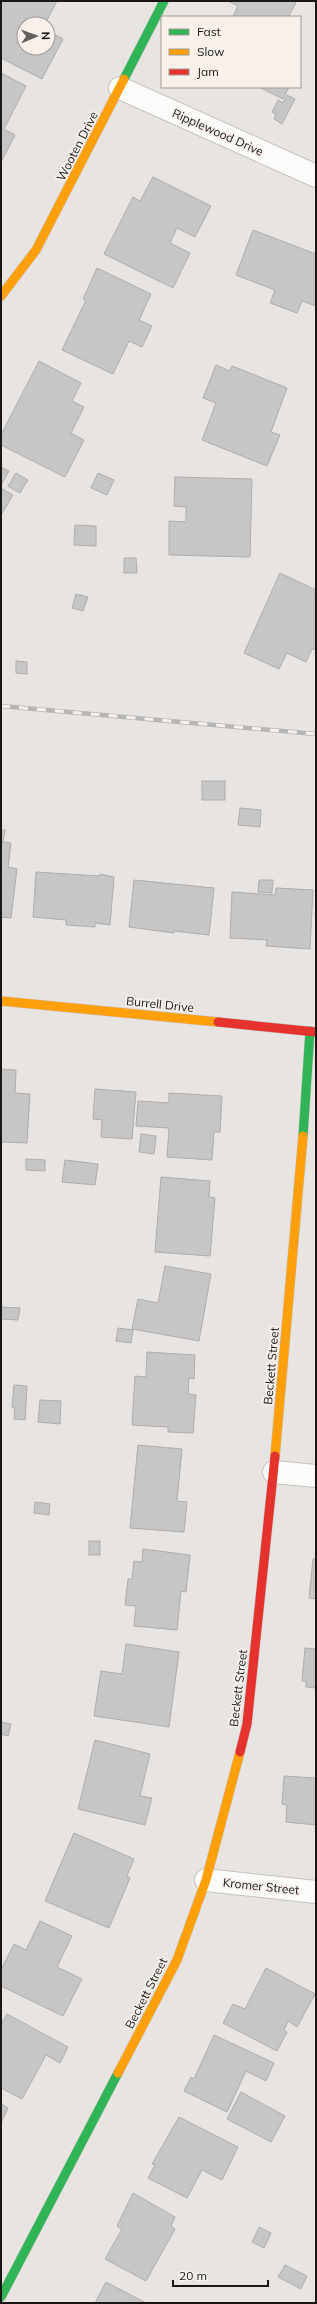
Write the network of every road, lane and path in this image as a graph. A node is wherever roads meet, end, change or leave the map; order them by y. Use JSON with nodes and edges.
{"nodes":[{"id":1,"x":164,"y":1,"type":"edge"},
{"id":2,"x":120,"y":88,"type":"junction"},
{"id":3,"x":316,"y":176,"type":"edge"},
{"id":4,"x":1,"y":296,"type":"edge"},
{"id":5,"x":1,"y":1001,"type":"edge"},
{"id":6,"x":313,"y":1032,"type":"edge"},
{"id":7,"x":274,"y":1472,"type":"junction"},
{"id":8,"x":316,"y":1476,"type":"edge"},
{"id":9,"x":206,"y":1880,"type":"junction"},
{"id":10,"x":316,"y":1892,"type":"edge"},
{"id":11,"x":1,"y":2297,"type":"edge"}],
"edges":[{"from":1,"to":2,"type":"street","name":"Wooten Drive"},
{"from":2,"to":3,"type":"street","name":"Ripplewood Drive"},
{"from":2,"to":4,"type":"street","name":"Wooten Drive"},
{"from":5,"to":6,"type":"street","name":"Burrell Drive"},
{"from":6,"to":7,"type":"street","name":"Beckett Street"},
{"from":7,"to":8,"type":"street"},
{"from":7,"to":9,"type":"street","name":"Beckett Street"},
{"from":9,"to":10,"type":"street","name":"Kromer Street"},
{"from":9,"to":11,"type":"street","name":"Beckett Street"}]}
